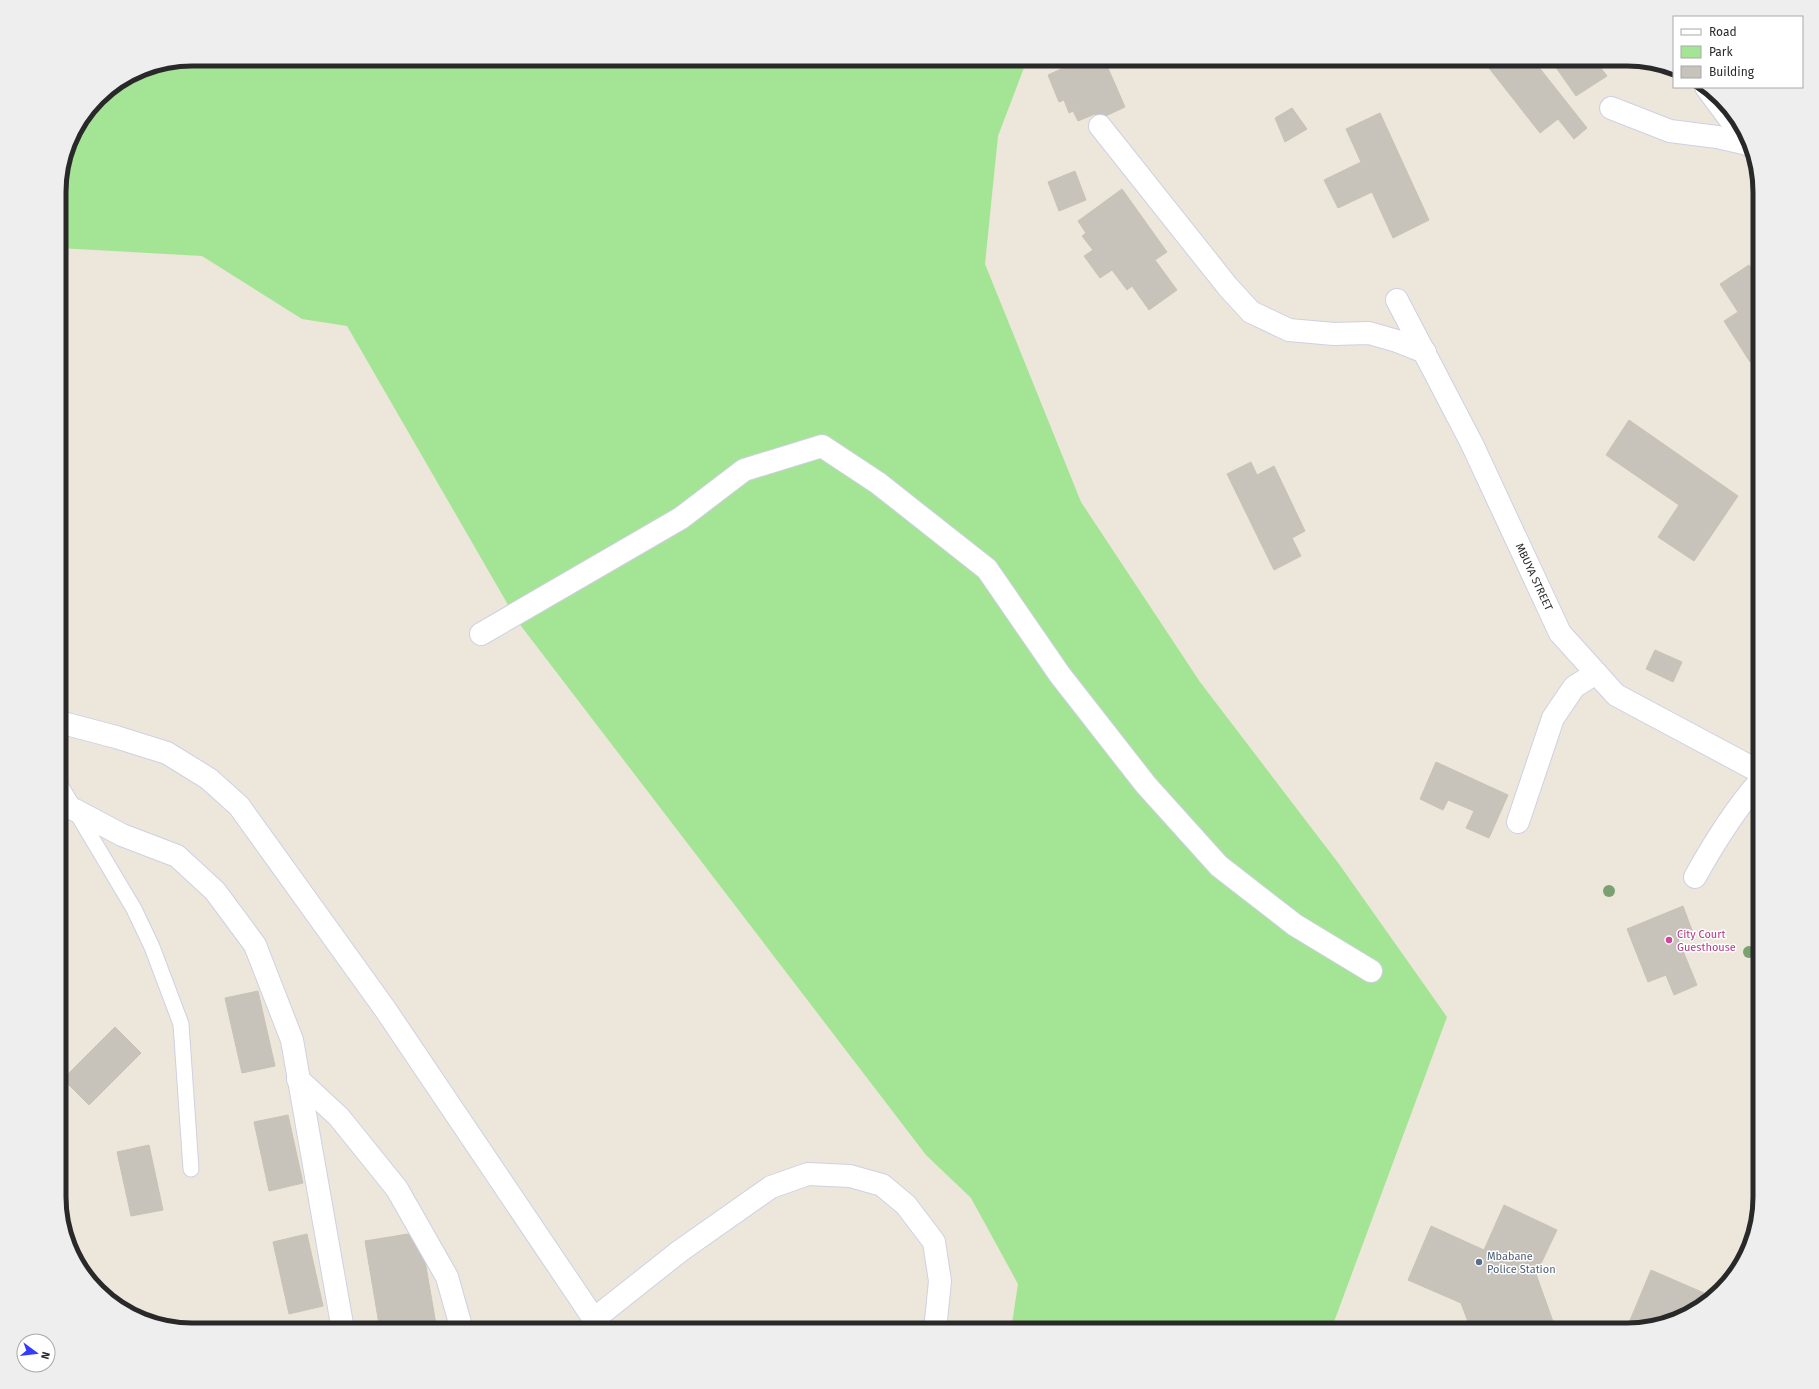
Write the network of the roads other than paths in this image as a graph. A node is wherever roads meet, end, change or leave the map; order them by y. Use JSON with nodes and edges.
{"nodes":[{"id":1,"x":1611,"y":108,"type":"dead end"},
{"id":2,"x":1100,"y":126,"type":"dead end"},
{"id":3,"x":1743,"y":143,"type":"edge"},
{"id":4,"x":1397,"y":300,"type":"dead end"},
{"id":5,"x":1425,"y":352,"type":"junction"},
{"id":6,"x":481,"y":634,"type":"dead end"},
{"id":7,"x":1596,"y":673,"type":"junction"},
{"id":8,"x":66,"y":724,"type":"edge"},
{"id":9,"x":1753,"y":768,"type":"edge"},
{"id":10,"x":1753,"y":790,"type":"edge"},
{"id":11,"x":66,"y":795,"type":"edge"},
{"id":12,"x":75,"y":810,"type":"junction"},
{"id":13,"x":1518,"y":822,"type":"dead end"},
{"id":14,"x":1695,"y":877,"type":"dead end"},
{"id":15,"x":1371,"y":971,"type":"dead end"},
{"id":16,"x":298,"y":1079,"type":"junction"},
{"id":17,"x":191,"y":1169,"type":"dead end"},
{"id":18,"x":342,"y":1323,"type":"edge"},
{"id":19,"x":460,"y":1323,"type":"edge"},
{"id":20,"x":598,"y":1323,"type":"edge"},
{"id":21,"x":601,"y":1323,"type":"edge"},
{"id":22,"x":936,"y":1323,"type":"edge"}],
"edges":[{"from":1,"to":3,"type":"street"},
{"from":2,"to":5,"type":"street"},
{"from":4,"to":5,"type":"street","name":"MBUYA STREET"},
{"from":5,"to":7,"type":"street","name":"MBUYA STREET"},
{"from":6,"to":15,"type":"street"},
{"from":7,"to":9,"type":"street","name":"MBUYA STREET"},
{"from":7,"to":13,"type":"street"},
{"from":8,"to":20,"type":"street"},
{"from":10,"to":14,"type":"street"},
{"from":11,"to":12,"type":"lane"},
{"from":12,"to":16,"type":"street"},
{"from":12,"to":17,"type":"lane"},
{"from":16,"to":18,"type":"street"},
{"from":16,"to":19,"type":"street"},
{"from":21,"to":22,"type":"street"}]}
